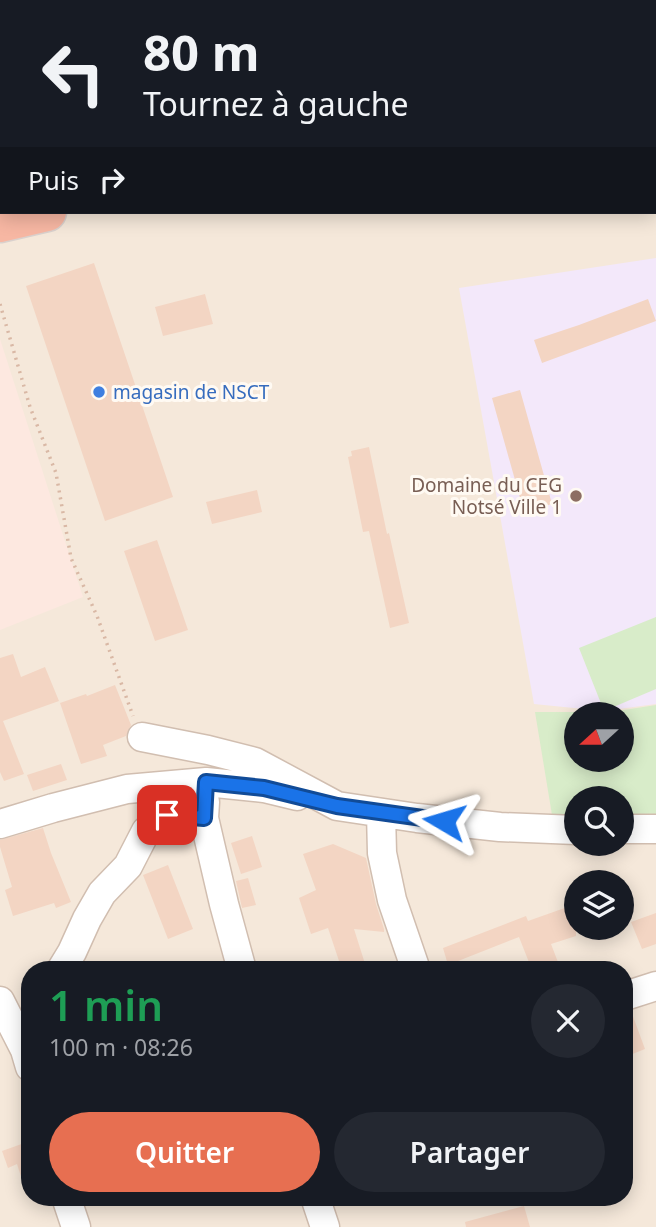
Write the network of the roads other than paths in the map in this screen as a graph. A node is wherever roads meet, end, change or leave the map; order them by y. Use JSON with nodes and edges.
{"nodes":[{"id":1,"x":38,"y":214,"type":"edge"},
{"id":2,"x":0,"y":223,"type":"edge"},
{"id":3,"x":142,"y":737,"type":"road end"},
{"id":4,"x":208,"y":750,"type":"junction"},
{"id":5,"x":206,"y":782,"type":"junction"},
{"id":6,"x":337,"y":806,"type":"junction"},
{"id":7,"x":381,"y":813,"type":"junction"},
{"id":8,"x":204,"y":818,"type":"junction"},
{"id":9,"x":0,"y":824,"type":"edge"},
{"id":10,"x":634,"y":829,"type":"edge"},
{"id":11,"x":656,"y":829,"type":"edge"},
{"id":12,"x":564,"y":830,"type":"edge"},
{"id":13,"x":66,"y":961,"type":"edge"},
{"id":14,"x":240,"y":961,"type":"edge"},
{"id":15,"x":413,"y":961,"type":"edge"},
{"id":16,"x":656,"y":986,"type":"edge"},
{"id":17,"x":633,"y":993,"type":"edge"},
{"id":18,"x":0,"y":1001,"type":"edge"},
{"id":19,"x":21,"y":1038,"type":"edge"},
{"id":20,"x":69,"y":1206,"type":"edge"},
{"id":21,"x":318,"y":1206,"type":"edge"},
{"id":22,"x":76,"y":1227,"type":"edge"},
{"id":23,"x":325,"y":1227,"type":"edge"}],
"edges":[{"from":1,"to":2,"type":"highway"},
{"from":3,"to":4,"type":"street"},
{"from":4,"to":5,"type":"street"},
{"from":4,"to":6,"type":"street"},
{"from":5,"to":6,"type":"street"},
{"from":5,"to":8,"type":"street"},
{"from":5,"to":9,"type":"street"},
{"from":6,"to":7,"type":"street"},
{"from":7,"to":12,"type":"street"},
{"from":7,"to":15,"type":"street"},
{"from":8,"to":13,"type":"street"},
{"from":8,"to":14,"type":"street"},
{"from":10,"to":11,"type":"street"},
{"from":16,"to":17,"type":"street"},
{"from":18,"to":19,"type":"street"},
{"from":20,"to":22,"type":"street"},
{"from":21,"to":23,"type":"street"}]}
